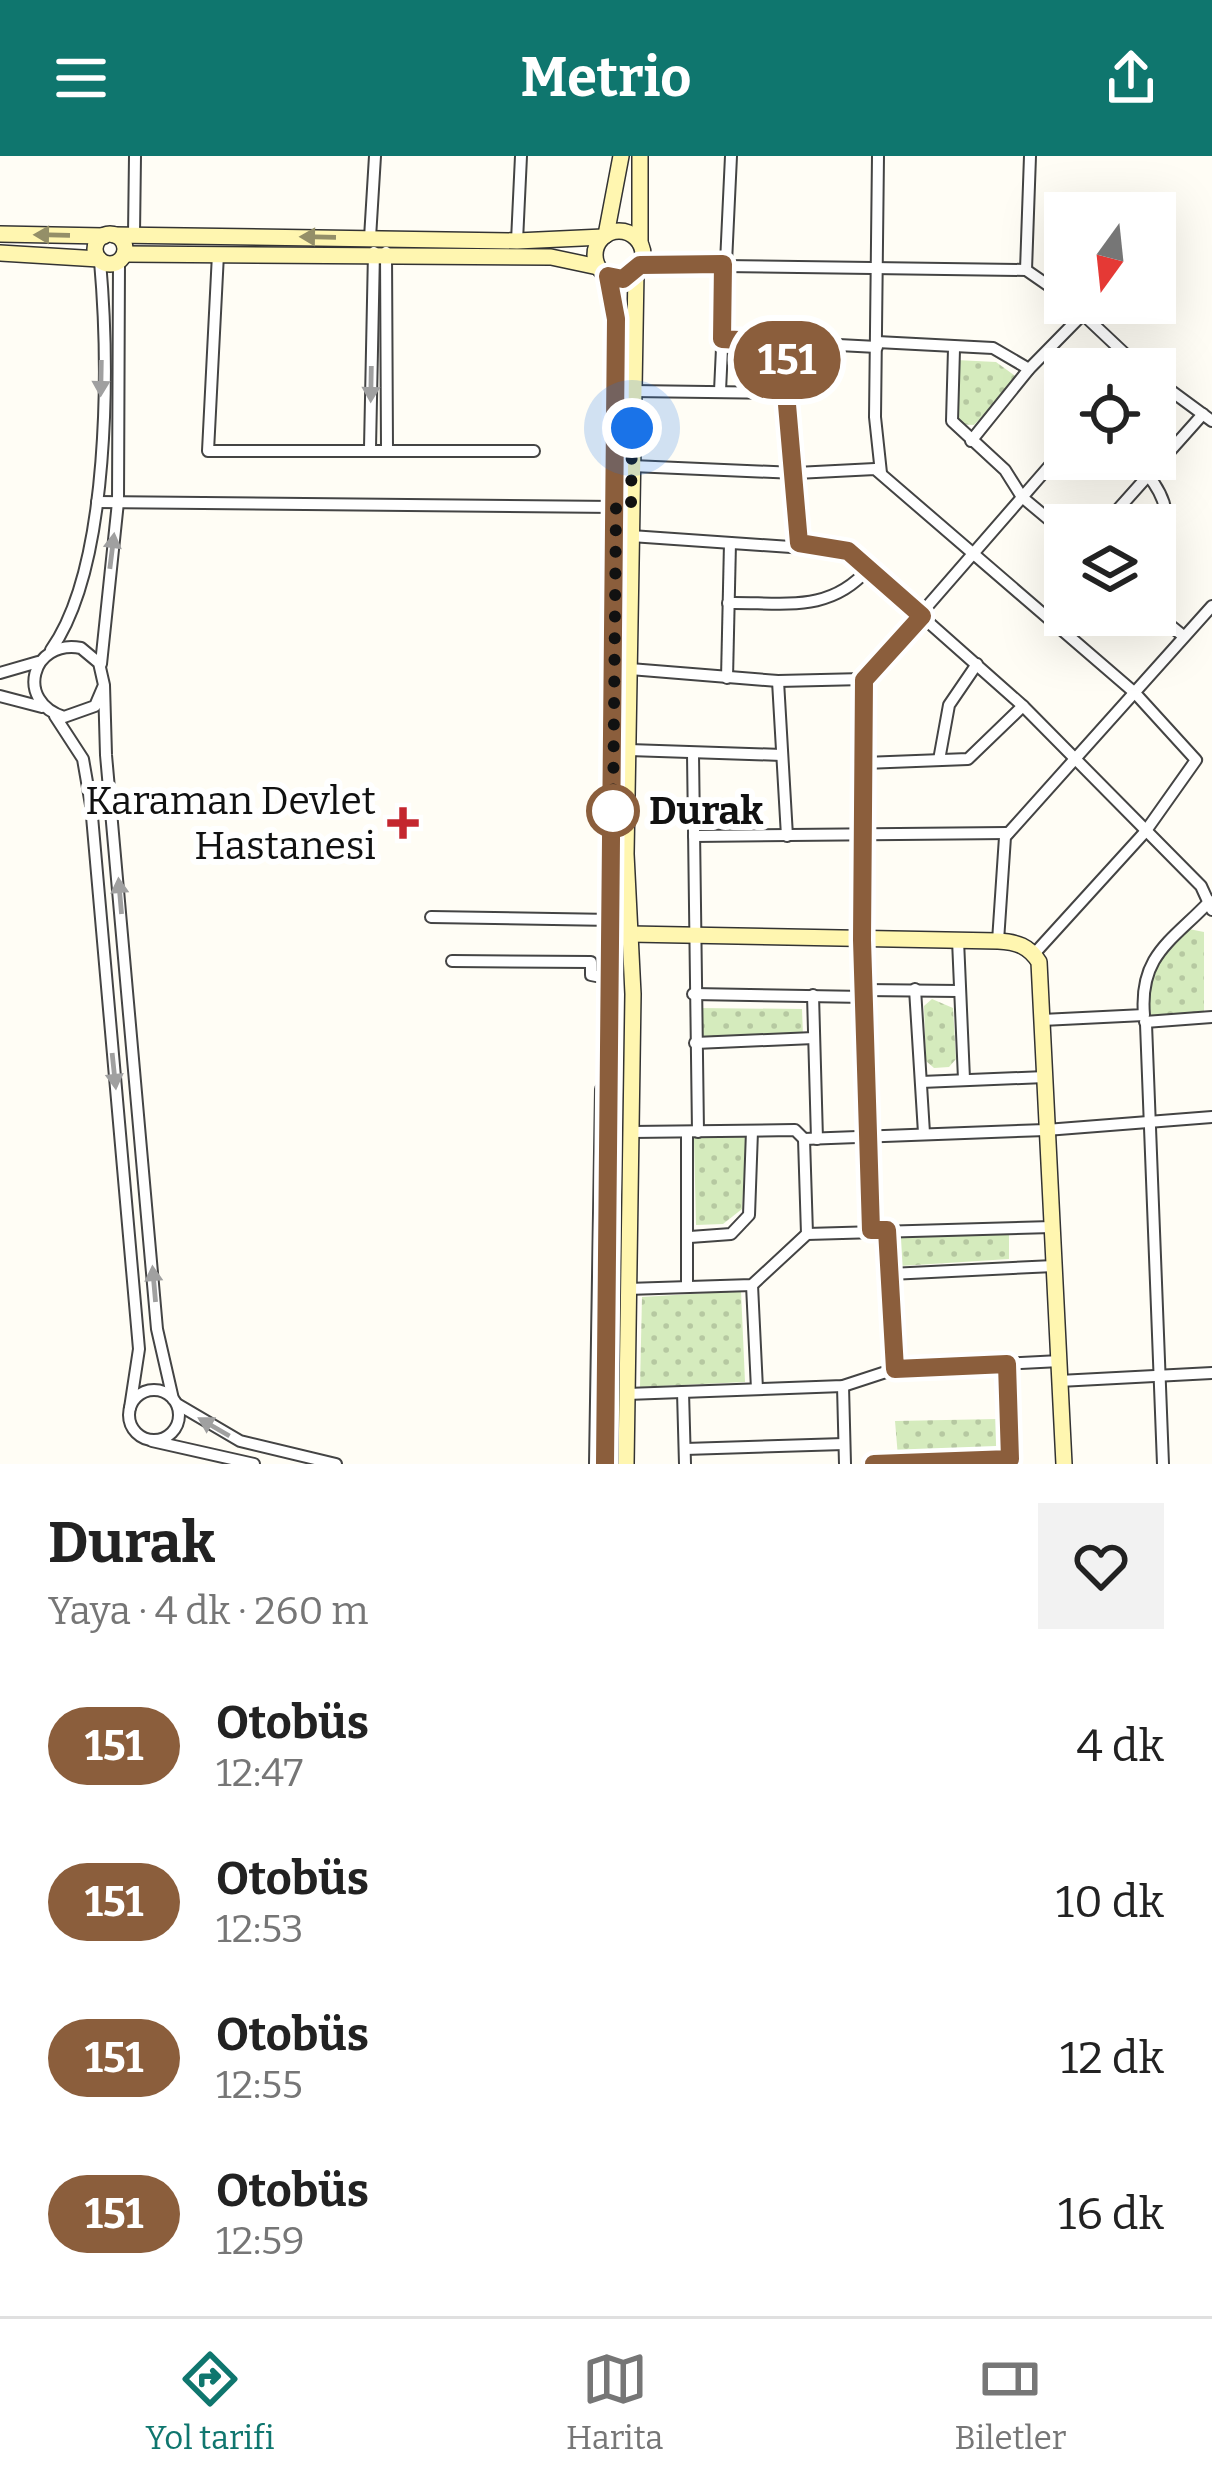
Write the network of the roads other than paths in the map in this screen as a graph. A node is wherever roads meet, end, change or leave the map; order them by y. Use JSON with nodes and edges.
{"nodes":[{"id":1,"x":135,"y":156,"type":"edge"},
{"id":2,"x":375,"y":156,"type":"edge"},
{"id":3,"x":521,"y":156,"type":"edge"},
{"id":4,"x":620,"y":156,"type":"edge"},
{"id":5,"x":640,"y":156,"type":"edge"},
{"id":6,"x":731,"y":156,"type":"edge"},
{"id":7,"x":878,"y":156,"type":"edge"},
{"id":8,"x":1030,"y":156,"type":"edge"},
{"id":9,"x":134,"y":233,"type":"junction"},
{"id":10,"x":0,"y":234,"type":"edge"},
{"id":11,"x":109,"y":235,"type":"junction"},
{"id":12,"x":604,"y":236,"type":"junction"},
{"id":13,"x":375,"y":238,"type":"junction"},
{"id":14,"x":518,"y":241,"type":"junction"},
{"id":15,"x":640,"y":243,"type":"junction"},
{"id":16,"x":0,"y":253,"type":"edge"},
{"id":17,"x":218,"y":254,"type":"junction"},
{"id":18,"x":380,"y":256,"type":"junction"},
{"id":19,"x":122,"y":258,"type":"junction"},
{"id":20,"x":99,"y":260,"type":"junction"},
{"id":21,"x":723,"y":264,"type":"junction"},
{"id":22,"x":638,"y":268,"type":"junction"},
{"id":23,"x":1026,"y":270,"type":"junction"},
{"id":24,"x":603,"y":271,"type":"junction"},
{"id":25,"x":877,"y":272,"type":"junction"},
{"id":26,"x":1044,"y":283,"type":"edge"},
{"id":27,"x":1073,"y":324,"type":"edge"},
{"id":28,"x":1093,"y":324,"type":"edge"},
{"id":29,"x":722,"y":339,"type":"junction"},
{"id":30,"x":788,"y":343,"type":"junction"},
{"id":31,"x":877,"y":344,"type":"junction"},
{"id":32,"x":1118,"y":348,"type":"edge"},
{"id":33,"x":954,"y":349,"type":"junction"},
{"id":34,"x":1029,"y":369,"type":"junction"},
{"id":35,"x":632,"y":391,"type":"junction"},
{"id":36,"x":720,"y":391,"type":"junction"},
{"id":37,"x":786,"y":393,"type":"junction"},
{"id":38,"x":1176,"y":395,"type":"edge"},
{"id":39,"x":1207,"y":418,"type":"edge"},
{"id":40,"x":971,"y":441,"type":"junction"},
{"id":41,"x":1176,"y":447,"type":"edge"},
{"id":42,"x":370,"y":448,"type":"junction"},
{"id":43,"x":387,"y":448,"type":"junction"},
{"id":44,"x":534,"y":451,"type":"dead end"},
{"id":45,"x":632,"y":466,"type":"junction"},
{"id":46,"x":1044,"y":471,"type":"edge"},
{"id":47,"x":796,"y":472,"type":"junction"},
{"id":48,"x":881,"y":473,"type":"junction"},
{"id":49,"x":1142,"y":480,"type":"edge"},
{"id":50,"x":1022,"y":496,"type":"junction"},
{"id":51,"x":97,"y":502,"type":"junction"},
{"id":52,"x":118,"y":502,"type":"junction"},
{"id":53,"x":1122,"y":504,"type":"edge"},
{"id":54,"x":623,"y":507,"type":"junction"},
{"id":55,"x":1044,"y":514,"type":"edge"},
{"id":56,"x":631,"y":536,"type":"junction"},
{"id":57,"x":730,"y":543,"type":"junction"},
{"id":58,"x":799,"y":543,"type":"junction"},
{"id":59,"x":974,"y":551,"type":"junction"},
{"id":60,"x":868,"y":569,"type":"junction"},
{"id":61,"x":728,"y":603,"type":"junction"},
{"id":62,"x":1212,"y":606,"type":"edge"},
{"id":63,"x":922,"y":616,"type":"junction"},
{"id":64,"x":1176,"y":630,"type":"edge"},
{"id":65,"x":1182,"y":635,"type":"junction"},
{"id":66,"x":50,"y":651,"type":"junction"},
{"id":67,"x":38,"y":662,"type":"junction"},
{"id":68,"x":977,"y":664,"type":"junction"},
{"id":69,"x":101,"y":668,"type":"junction"},
{"id":70,"x":630,"y":670,"type":"junction"},
{"id":71,"x":0,"y":674,"type":"edge"},
{"id":72,"x":727,"y":678,"type":"junction"},
{"id":73,"x":864,"y":680,"type":"junction"},
{"id":74,"x":778,"y":681,"type":"junction"},
{"id":75,"x":104,"y":685,"type":"junction"},
{"id":76,"x":1135,"y":693,"type":"junction"},
{"id":77,"x":0,"y":696,"type":"edge"},
{"id":78,"x":1023,"y":706,"type":"junction"},
{"id":79,"x":47,"y":710,"type":"junction"},
{"id":80,"x":628,"y":750,"type":"junction"},
{"id":81,"x":693,"y":754,"type":"junction"},
{"id":82,"x":782,"y":755,"type":"junction"},
{"id":83,"x":1076,"y":757,"type":"junction"},
{"id":84,"x":938,"y":760,"type":"junction"},
{"id":85,"x":864,"y":763,"type":"junction"},
{"id":86,"x":1195,"y":766,"type":"junction"},
{"id":87,"x":1212,"y":767,"type":"edge"},
{"id":88,"x":1145,"y":832,"type":"junction"},
{"id":89,"x":1008,"y":833,"type":"junction"},
{"id":90,"x":694,"y":836,"type":"junction"},
{"id":91,"x":787,"y":836,"type":"junction"},
{"id":92,"x":863,"y":836,"type":"junction"},
{"id":93,"x":1211,"y":905,"type":"edge"},
{"id":94,"x":430,"y":917,"type":"dead end"},
{"id":95,"x":613,"y":920,"type":"junction"},
{"id":96,"x":630,"y":934,"type":"junction"},
{"id":97,"x":692,"y":936,"type":"junction"},
{"id":98,"x":862,"y":940,"type":"junction"},
{"id":99,"x":958,"y":940,"type":"junction"},
{"id":100,"x":998,"y":941,"type":"junction"},
{"id":101,"x":1034,"y":954,"type":"junction"},
{"id":102,"x":452,"y":961,"type":"dead end"},
{"id":103,"x":915,"y":989,"type":"junction"},
{"id":104,"x":959,"y":991,"type":"junction"},
{"id":105,"x":693,"y":994,"type":"junction"},
{"id":106,"x":865,"y":994,"type":"junction"},
{"id":107,"x":813,"y":995,"type":"junction"},
{"id":108,"x":1212,"y":1017,"type":"edge"},
{"id":109,"x":1145,"y":1019,"type":"junction"},
{"id":110,"x":1042,"y":1020,"type":"junction"},
{"id":111,"x":814,"y":1038,"type":"junction"},
{"id":112,"x":694,"y":1043,"type":"junction"},
{"id":113,"x":1045,"y":1077,"type":"junction"},
{"id":114,"x":964,"y":1079,"type":"junction"},
{"id":115,"x":921,"y":1082,"type":"junction"},
{"id":116,"x":1212,"y":1117,"type":"edge"},
{"id":117,"x":1152,"y":1118,"type":"junction"},
{"id":118,"x":1046,"y":1130,"type":"junction"},
{"id":119,"x":631,"y":1132,"type":"junction"},
{"id":120,"x":693,"y":1132,"type":"junction"},
{"id":121,"x":752,"y":1132,"type":"junction"},
{"id":122,"x":924,"y":1133,"type":"junction"},
{"id":123,"x":867,"y":1136,"type":"junction"},
{"id":124,"x":811,"y":1139,"type":"junction"},
{"id":125,"x":1052,"y":1226,"type":"junction"},
{"id":126,"x":871,"y":1230,"type":"junction"},
{"id":127,"x":887,"y":1230,"type":"junction"},
{"id":128,"x":807,"y":1234,"type":"junction"},
{"id":129,"x":690,"y":1237,"type":"junction"},
{"id":130,"x":1054,"y":1267,"type":"junction"},
{"id":131,"x":890,"y":1274,"type":"junction"},
{"id":132,"x":752,"y":1285,"type":"junction"},
{"id":133,"x":687,"y":1287,"type":"junction"},
{"id":134,"x":627,"y":1289,"type":"junction"},
{"id":135,"x":1060,"y":1361,"type":"junction"},
{"id":136,"x":1007,"y":1364,"type":"junction"},
{"id":137,"x":895,"y":1369,"type":"junction"},
{"id":138,"x":1212,"y":1373,"type":"edge"},
{"id":139,"x":1159,"y":1375,"type":"junction"},
{"id":140,"x":1059,"y":1381,"type":"junction"},
{"id":141,"x":844,"y":1386,"type":"junction"},
{"id":142,"x":757,"y":1389,"type":"junction"},
{"id":143,"x":683,"y":1392,"type":"junction"},
{"id":144,"x":627,"y":1394,"type":"junction"},
{"id":145,"x":175,"y":1402,"type":"junction"},
{"id":146,"x":130,"y":1408,"type":"junction"},
{"id":147,"x":149,"y":1439,"type":"junction"},
{"id":148,"x":844,"y":1444,"type":"junction"},
{"id":149,"x":794,"y":1445,"type":"junction"},
{"id":150,"x":685,"y":1449,"type":"junction"},
{"id":151,"x":1010,"y":1461,"type":"edge"},
{"id":152,"x":254,"y":1464,"type":"edge"},
{"id":153,"x":336,"y":1464,"type":"edge"},
{"id":154,"x":595,"y":1464,"type":"edge"},
{"id":155,"x":605,"y":1464,"type":"edge"},
{"id":156,"x":626,"y":1464,"type":"edge"},
{"id":157,"x":686,"y":1464,"type":"edge"},
{"id":158,"x":794,"y":1464,"type":"edge"},
{"id":159,"x":845,"y":1464,"type":"edge"},
{"id":160,"x":874,"y":1464,"type":"edge"},
{"id":161,"x":1064,"y":1464,"type":"edge"},
{"id":162,"x":1163,"y":1464,"type":"edge"}],
"edges":[{"from":1,"to":9,"type":"street"},
{"from":2,"to":13,"type":"street"},
{"from":3,"to":14,"type":"street"},
{"from":4,"to":12,"type":"main road"},
{"from":5,"to":15,"type":"main road"},
{"from":6,"to":21,"type":"street"},
{"from":7,"to":25,"type":"street"},
{"from":8,"to":23,"type":"street"},
{"from":9,"to":11,"type":"main road"},
{"from":13,"to":9,"type":"main road","one_way":true},
{"from":11,"to":10,"type":"main road","one_way":true},
{"from":11,"to":19,"type":"main road"},
{"from":11,"to":20,"type":"main road"},
{"from":12,"to":14,"type":"main road"},
{"from":12,"to":15,"type":"main road"},
{"from":12,"to":24,"type":"main road"},
{"from":13,"to":14,"type":"main road"},
{"from":13,"to":18,"type":"street"},
{"from":15,"to":22,"type":"main road"},
{"from":16,"to":20,"type":"main road"},
{"from":17,"to":18,"type":"main road"},
{"from":17,"to":19,"type":"main road"},
{"from":17,"to":42,"type":"street"},
{"from":18,"to":24,"type":"main road"},
{"from":18,"to":42,"type":"street","one_way":true},
{"from":18,"to":43,"type":"street"},
{"from":19,"to":20,"type":"main road"},
{"from":19,"to":52,"type":"street"},
{"from":20,"to":51,"type":"street","one_way":true},
{"from":21,"to":22,"type":"street"},
{"from":21,"to":25,"type":"street"},
{"from":21,"to":29,"type":"street"},
{"from":22,"to":24,"type":"main road"},
{"from":22,"to":35,"type":"main road"},
{"from":23,"to":25,"type":"street"},
{"from":23,"to":26,"type":"street"},
{"from":24,"to":54,"type":"main road"},
{"from":25,"to":31,"type":"street"},
{"from":27,"to":34,"type":"street"},
{"from":28,"to":32,"type":"street"},
{"from":29,"to":30,"type":"street"},
{"from":29,"to":36,"type":"street"},
{"from":30,"to":31,"type":"street"},
{"from":30,"to":37,"type":"street"},
{"from":31,"to":33,"type":"street"},
{"from":31,"to":48,"type":"street"},
{"from":33,"to":34,"type":"street"},
{"from":33,"to":40,"type":"street"},
{"from":34,"to":40,"type":"street"},
{"from":35,"to":36,"type":"street"},
{"from":35,"to":45,"type":"main road"},
{"from":36,"to":37,"type":"street"},
{"from":37,"to":47,"type":"street"},
{"from":38,"to":39,"type":"street"},
{"from":39,"to":41,"type":"street"},
{"from":40,"to":50,"type":"street"},
{"from":42,"to":43,"type":"street"},
{"from":43,"to":44,"type":"street"},
{"from":45,"to":47,"type":"street"},
{"from":45,"to":54,"type":"main road"},
{"from":46,"to":50,"type":"street"},
{"from":47,"to":48,"type":"street"},
{"from":47,"to":58,"type":"street"},
{"from":48,"to":59,"type":"street"},
{"from":49,"to":53,"type":"street"},
{"from":50,"to":55,"type":"street"},
{"from":50,"to":59,"type":"street"},
{"from":51,"to":52,"type":"street"},
{"from":51,"to":66,"type":"street"},
{"from":52,"to":54,"type":"street"},
{"from":69,"to":52,"type":"street","one_way":true},
{"from":54,"to":56,"type":"main road"},
{"from":54,"to":95,"type":"main road"},
{"from":56,"to":57,"type":"street"},
{"from":56,"to":70,"type":"main road"},
{"from":57,"to":58,"type":"street"},
{"from":57,"to":61,"type":"street"},
{"from":58,"to":60,"type":"street"},
{"from":59,"to":63,"type":"street"},
{"from":59,"to":76,"type":"street"},
{"from":60,"to":61,"type":"street"},
{"from":60,"to":63,"type":"street"},
{"from":61,"to":72,"type":"street"},
{"from":62,"to":65,"type":"street"},
{"from":63,"to":68,"type":"street"},
{"from":63,"to":73,"type":"street"},
{"from":64,"to":65,"type":"street"},
{"from":65,"to":76,"type":"street"},
{"from":66,"to":67,"type":"street"},
{"from":66,"to":69,"type":"street"},
{"from":67,"to":71,"type":"street"},
{"from":67,"to":79,"type":"street"},
{"from":68,"to":78,"type":"street"},
{"from":68,"to":84,"type":"street"},
{"from":69,"to":75,"type":"street"},
{"from":70,"to":72,"type":"street"},
{"from":70,"to":80,"type":"main road"},
{"from":72,"to":74,"type":"street"},
{"from":73,"to":74,"type":"street"},
{"from":73,"to":85,"type":"street"},
{"from":74,"to":82,"type":"street"},
{"from":75,"to":79,"type":"street"},
{"from":145,"to":75,"type":"street","one_way":true},
{"from":76,"to":83,"type":"street"},
{"from":76,"to":86,"type":"street"},
{"from":77,"to":79,"type":"street"},
{"from":78,"to":83,"type":"street"},
{"from":78,"to":84,"type":"street"},
{"from":79,"to":146,"type":"street","one_way":true},
{"from":80,"to":81,"type":"street"},
{"from":80,"to":96,"type":"main road"},
{"from":81,"to":82,"type":"street"},
{"from":81,"to":90,"type":"street"},
{"from":82,"to":91,"type":"street"},
{"from":83,"to":88,"type":"street"},
{"from":83,"to":89,"type":"street"},
{"from":84,"to":85,"type":"street"},
{"from":85,"to":92,"type":"street"},
{"from":86,"to":87,"type":"street"},
{"from":86,"to":88,"type":"street"},
{"from":88,"to":93,"type":"street"},
{"from":88,"to":101,"type":"street"},
{"from":89,"to":92,"type":"street"},
{"from":89,"to":100,"type":"street"},
{"from":90,"to":91,"type":"street"},
{"from":90,"to":97,"type":"street"},
{"from":91,"to":92,"type":"street"},
{"from":92,"to":98,"type":"street"},
{"from":93,"to":109,"type":"street"},
{"from":94,"to":95,"type":"street"},
{"from":95,"to":155,"type":"main road"},
{"from":96,"to":97,"type":"main road"},
{"from":96,"to":119,"type":"main road"},
{"from":97,"to":98,"type":"main road"},
{"from":97,"to":105,"type":"street"},
{"from":98,"to":99,"type":"main road"},
{"from":98,"to":106,"type":"street"},
{"from":99,"to":100,"type":"main road"},
{"from":99,"to":104,"type":"street"},
{"from":100,"to":101,"type":"main road"},
{"from":101,"to":110,"type":"main road"},
{"from":102,"to":154,"type":"street"},
{"from":103,"to":104,"type":"street"},
{"from":103,"to":106,"type":"street"},
{"from":103,"to":115,"type":"street"},
{"from":104,"to":114,"type":"street"},
{"from":105,"to":107,"type":"street"},
{"from":105,"to":112,"type":"street"},
{"from":106,"to":107,"type":"street"},
{"from":106,"to":123,"type":"street"},
{"from":107,"to":111,"type":"street"},
{"from":108,"to":109,"type":"street"},
{"from":109,"to":110,"type":"street"},
{"from":109,"to":117,"type":"street"},
{"from":110,"to":113,"type":"main road"},
{"from":111,"to":112,"type":"street"},
{"from":111,"to":124,"type":"street"},
{"from":112,"to":120,"type":"street"},
{"from":113,"to":114,"type":"street"},
{"from":113,"to":118,"type":"main road"},
{"from":114,"to":115,"type":"street"},
{"from":115,"to":122,"type":"street"},
{"from":116,"to":117,"type":"street"},
{"from":117,"to":118,"type":"street"},
{"from":117,"to":139,"type":"street"},
{"from":118,"to":122,"type":"street"},
{"from":118,"to":125,"type":"main road"},
{"from":119,"to":120,"type":"street"},
{"from":119,"to":134,"type":"main road"},
{"from":120,"to":121,"type":"street"},
{"from":120,"to":129,"type":"street"},
{"from":121,"to":124,"type":"street"},
{"from":121,"to":129,"type":"street"},
{"from":122,"to":123,"type":"street"},
{"from":123,"to":124,"type":"street"},
{"from":123,"to":126,"type":"street"},
{"from":124,"to":128,"type":"street"},
{"from":125,"to":127,"type":"street"},
{"from":125,"to":130,"type":"main road"},
{"from":126,"to":127,"type":"street"},
{"from":126,"to":128,"type":"street"},
{"from":127,"to":131,"type":"street"},
{"from":128,"to":132,"type":"street"},
{"from":129,"to":133,"type":"street"},
{"from":130,"to":131,"type":"street"},
{"from":130,"to":135,"type":"main road"},
{"from":131,"to":137,"type":"street"},
{"from":132,"to":133,"type":"street"},
{"from":132,"to":142,"type":"street"},
{"from":133,"to":134,"type":"street"},
{"from":134,"to":144,"type":"main road"},
{"from":135,"to":136,"type":"street"},
{"from":135,"to":140,"type":"main road"},
{"from":136,"to":137,"type":"street"},
{"from":136,"to":151,"type":"street"},
{"from":137,"to":141,"type":"street"},
{"from":138,"to":139,"type":"street"},
{"from":139,"to":140,"type":"street"},
{"from":139,"to":162,"type":"street"},
{"from":140,"to":161,"type":"main road"},
{"from":141,"to":142,"type":"street"},
{"from":141,"to":148,"type":"street"},
{"from":142,"to":143,"type":"street"},
{"from":143,"to":144,"type":"street"},
{"from":143,"to":150,"type":"street"},
{"from":144,"to":156,"type":"main road"},
{"from":145,"to":146,"type":"street"},
{"from":145,"to":147,"type":"street"},
{"from":153,"to":145,"type":"street","one_way":true},
{"from":146,"to":147,"type":"street"},
{"from":147,"to":152,"type":"street"},
{"from":148,"to":149,"type":"street"},
{"from":148,"to":159,"type":"street"},
{"from":149,"to":150,"type":"street"},
{"from":149,"to":158,"type":"street"},
{"from":150,"to":157,"type":"street"},
{"from":151,"to":160,"type":"street"}]}
